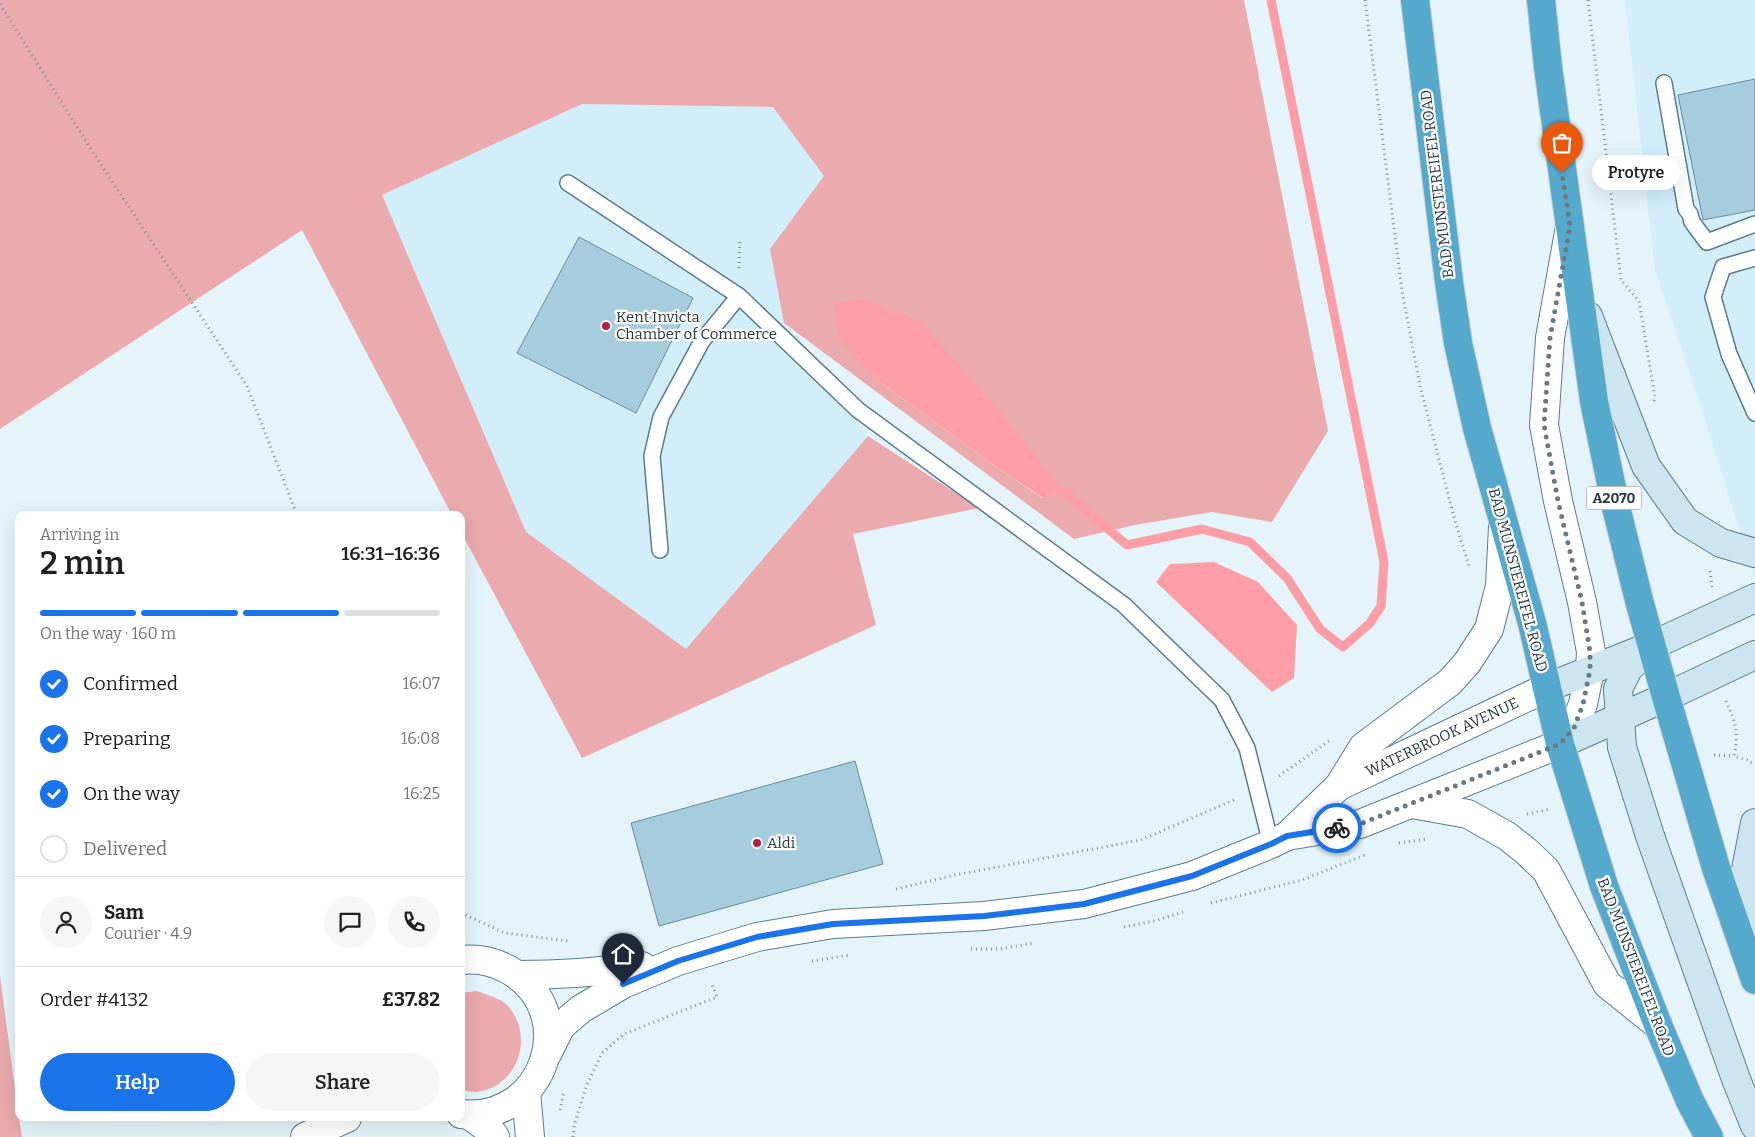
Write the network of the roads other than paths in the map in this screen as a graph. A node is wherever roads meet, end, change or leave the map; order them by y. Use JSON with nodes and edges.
{"nodes":[{"id":1,"x":1415,"y":0,"type":"edge"},
{"id":2,"x":1541,"y":0,"type":"edge"},
{"id":3,"x":1664,"y":83,"type":"dead end"},
{"id":4,"x":568,"y":183,"type":"dead end"},
{"id":5,"x":1755,"y":224,"type":"edge"},
{"id":6,"x":1570,"y":226,"type":"junction"},
{"id":7,"x":1755,"y":258,"type":"edge"},
{"id":8,"x":1578,"y":291,"type":"junction"},
{"id":9,"x":739,"y":296,"type":"junction"},
{"id":10,"x":1755,"y":413,"type":"edge"},
{"id":11,"x":1504,"y":520,"type":"junction"},
{"id":12,"x":660,"y":550,"type":"dead end"},
{"id":13,"x":1755,"y":553,"type":"edge"},
{"id":14,"x":1755,"y":598,"type":"edge"},
{"id":15,"x":1652,"y":646,"type":"junction"},
{"id":16,"x":1755,"y":655,"type":"edge"},
{"id":17,"x":1590,"y":670,"type":"junction"},
{"id":18,"x":1546,"y":688,"type":"junction"},
{"id":19,"x":1666,"y":697,"type":"junction"},
{"id":20,"x":1619,"y":718,"type":"junction"},
{"id":21,"x":1560,"y":744,"type":"junction"},
{"id":22,"x":1339,"y":786,"type":"junction"},
{"id":23,"x":1412,"y":804,"type":"junction"},
{"id":24,"x":1755,"y":823,"type":"edge"},
{"id":25,"x":1279,"y":840,"type":"junction"},
{"id":26,"x":1746,"y":954,"type":"junction"},
{"id":27,"x":465,"y":959,"type":"edge"},
{"id":28,"x":678,"y":961,"type":"junction"},
{"id":29,"x":517,"y":975,"type":"junction"},
{"id":30,"x":1755,"y":980,"type":"edge"},
{"id":31,"x":1658,"y":1025,"type":"junction"},
{"id":32,"x":547,"y":1054,"type":"junction"},
{"id":33,"x":526,"y":1092,"type":"junction"},
{"id":34,"x":465,"y":1115,"type":"edge"},
{"id":35,"x":319,"y":1121,"type":"edge"},
{"id":36,"x":340,"y":1121,"type":"edge"},
{"id":37,"x":1755,"y":1126,"type":"edge"},
{"id":38,"x":303,"y":1137,"type":"edge"},
{"id":39,"x":495,"y":1137,"type":"edge"},
{"id":40,"x":530,"y":1137,"type":"edge"},
{"id":41,"x":1709,"y":1137,"type":"edge"}],
"edges":[{"from":1,"to":11,"type":"highway","name":"BAD MUNSTEREIFEL ROAD"},
{"from":2,"to":6,"type":"highway","number":"A2070"},
{"from":3,"to":5,"type":"lane"},
{"from":4,"to":9,"type":"lane"},
{"from":6,"to":8,"type":"highway","number":"A2070"},
{"from":6,"to":17,"type":"street"},
{"from":7,"to":10,"type":"lane"},
{"from":8,"to":13,"type":"street"},
{"from":8,"to":15,"type":"highway","number":"A2070"},
{"from":9,"to":12,"type":"lane"},
{"from":9,"to":25,"type":"lane"},
{"from":11,"to":18,"type":"highway","name":"BAD MUNSTEREIFEL ROAD"},
{"from":11,"to":22,"type":"street","name":"WATERBROOK AVENUE"},
{"from":14,"to":15,"type":"street"},
{"from":15,"to":17,"type":"street"},
{"from":15,"to":19,"type":"highway","number":"A2070"},
{"from":15,"to":20,"type":"street"},
{"from":16,"to":19,"type":"street"},
{"from":17,"to":18,"type":"street"},
{"from":17,"to":21,"type":"street"},
{"from":18,"to":21,"type":"highway","name":"BAD MUNSTEREIFEL ROAD"},
{"from":18,"to":22,"type":"street","name":"WATERBROOK AVENUE"},
{"from":19,"to":20,"type":"street"},
{"from":19,"to":26,"type":"highway","number":"A2070"},
{"from":20,"to":21,"type":"street"},
{"from":20,"to":37,"type":"street"},
{"from":21,"to":23,"type":"street","name":"WATERBROOK AVENUE"},
{"from":21,"to":31,"type":"highway","name":"BAD MUNSTEREIFEL ROAD"},
{"from":22,"to":25,"type":"street","name":"WATERBROOK AVENUE"},
{"from":23,"to":25,"type":"street","name":"WATERBROOK AVENUE"},
{"from":23,"to":31,"type":"street"},
{"from":24,"to":26,"type":"street"},
{"from":25,"to":28,"type":"street","name":"WATERBROOK AVENUE"},
{"from":26,"to":30,"type":"highway","number":"A2070"},
{"from":27,"to":29,"type":"street"},
{"from":28,"to":29,"type":"street","name":"WATERBROOK AVENUE"},
{"from":28,"to":32,"type":"street","name":"WATERBROOK AVENUE"},
{"from":29,"to":32,"type":"street"},
{"from":31,"to":41,"type":"highway","name":"BAD MUNSTEREIFEL ROAD"},
{"from":32,"to":33,"type":"street","name":"WATERBROOK AVENUE"},
{"from":33,"to":34,"type":"street","name":"WATERBROOK AVENUE"},
{"from":33,"to":40,"type":"street"},
{"from":34,"to":39,"type":"street"},
{"from":35,"to":38,"type":"street"},
{"from":36,"to":38,"type":"street"}]}
